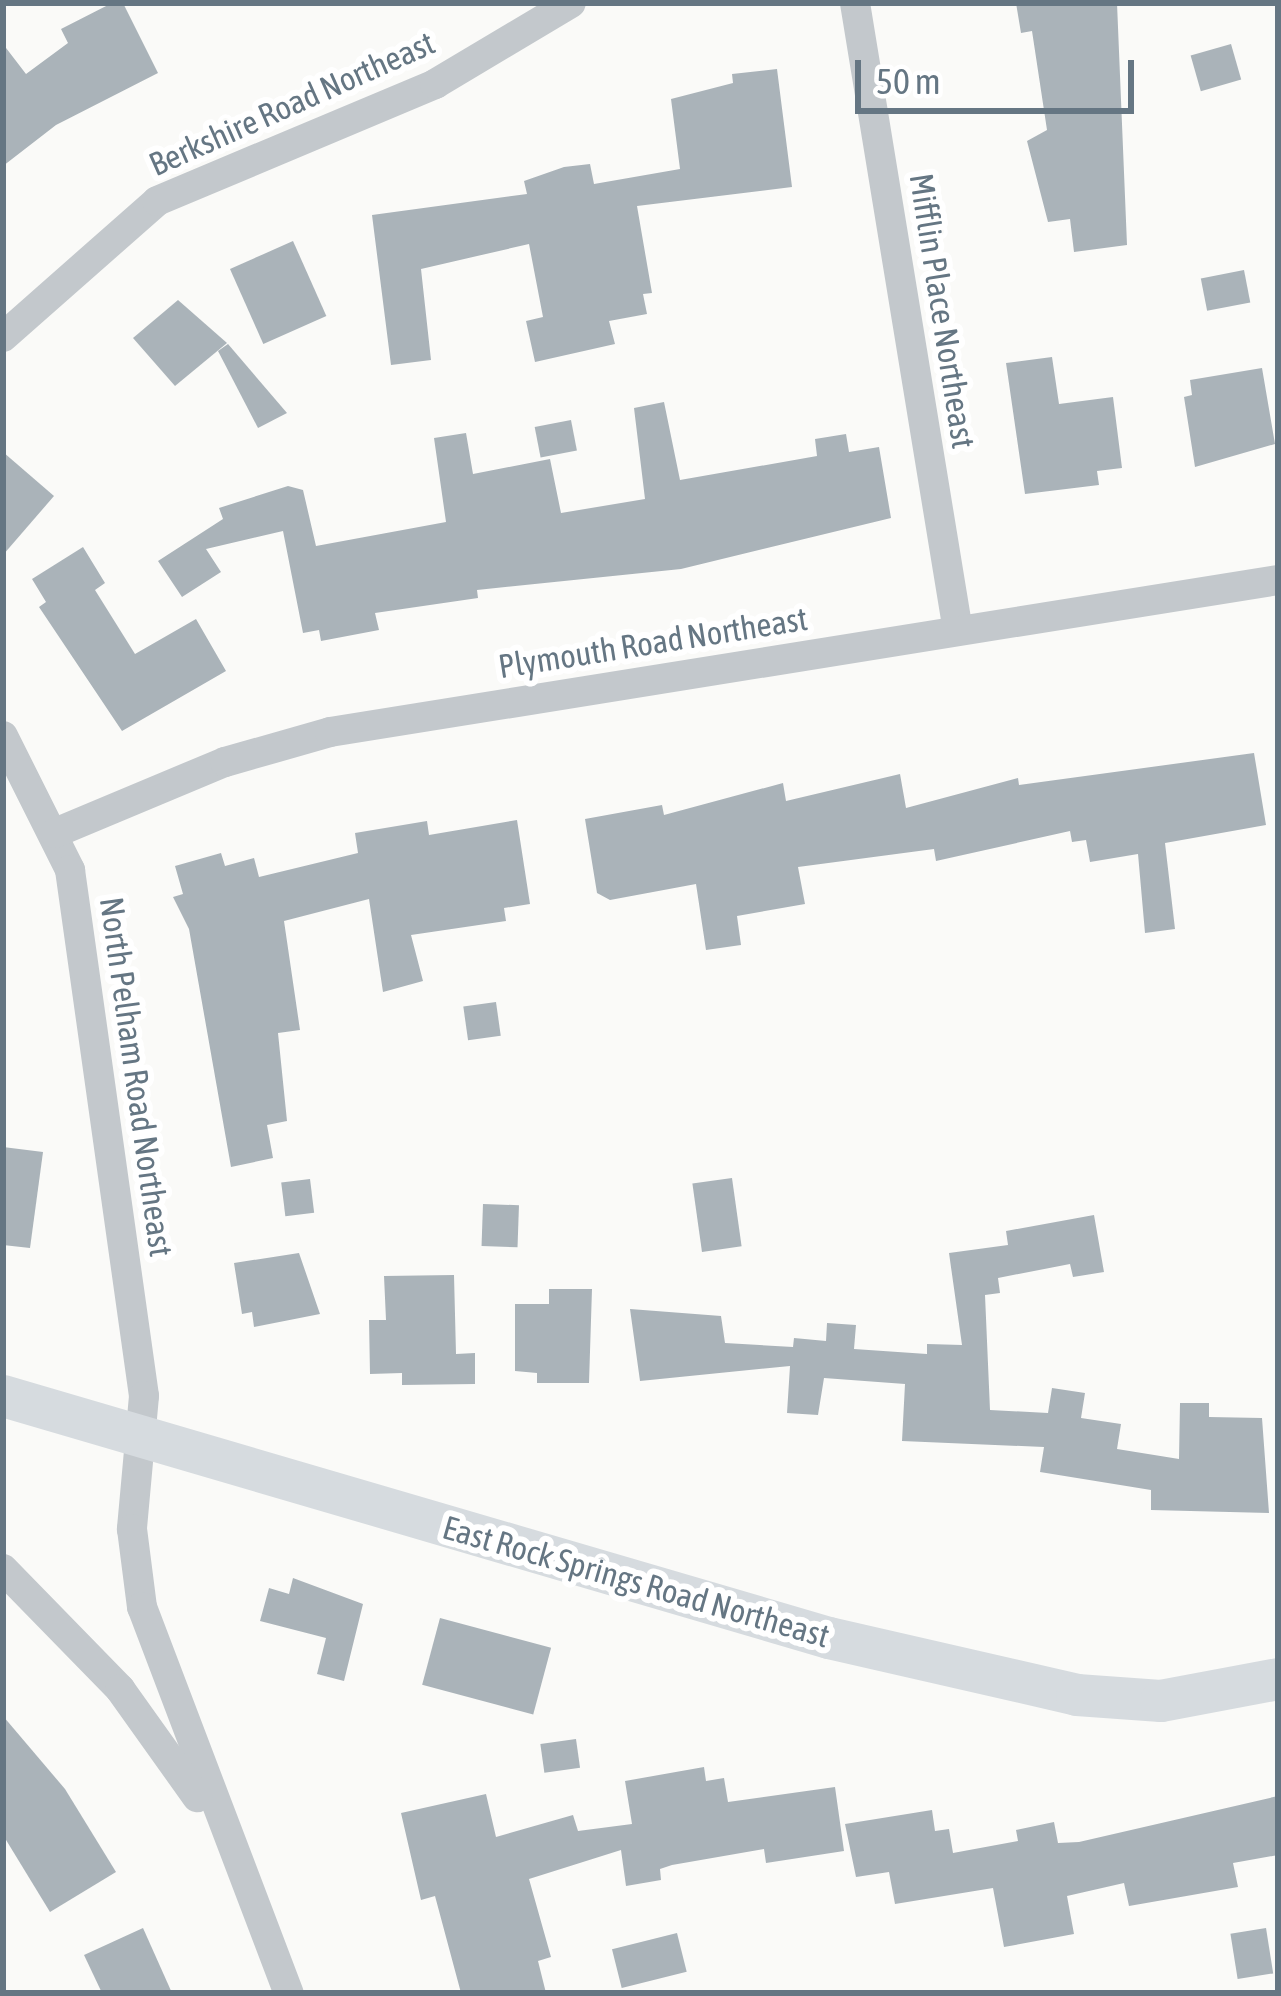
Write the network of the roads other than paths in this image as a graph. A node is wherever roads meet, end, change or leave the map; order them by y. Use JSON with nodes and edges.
{"nodes":[{"id":1,"x":571,"y":3,"type":"edge"},
{"id":2,"x":855,"y":3,"type":"edge"},
{"id":3,"x":3,"y":337,"type":"edge"},
{"id":4,"x":1278,"y":580,"type":"edge"},
{"id":5,"x":958,"y":631,"type":"junction"},
{"id":6,"x":3,"y":736,"type":"edge"},
{"id":7,"x":55,"y":833,"type":"junction"},
{"id":8,"x":3,"y":1396,"type":"edge"},
{"id":9,"x":135,"y":1442,"type":"junction"},
{"id":10,"x":3,"y":1570,"type":"edge"},
{"id":11,"x":1278,"y":1679,"type":"edge"},
{"id":12,"x":237,"y":1860,"type":"junction"},
{"id":13,"x":289,"y":1993,"type":"edge"}],
"edges":[{"from":1,"to":3,"type":"street","name":"Berkshire Road Northeast"},
{"from":2,"to":5,"type":"street","name":"Mifflin Place Northeast"},
{"from":4,"to":5,"type":"street","name":"Plymouth Road Northeast"},
{"from":5,"to":7,"type":"street","name":"Plymouth Road Northeast"},
{"from":6,"to":7,"type":"street","name":"North Pelham Road Northeast"},
{"from":7,"to":9,"type":"street","name":"North Pelham Road Northeast"},
{"from":8,"to":9,"type":"street","name":"East Rock Springs Road Northeast"},
{"from":9,"to":11,"type":"street","name":"East Rock Springs Road Northeast"},
{"from":9,"to":12,"type":"street","name":"North Pelham Road Northeast"},
{"from":10,"to":12,"type":"street"},
{"from":12,"to":13,"type":"street"}]}
